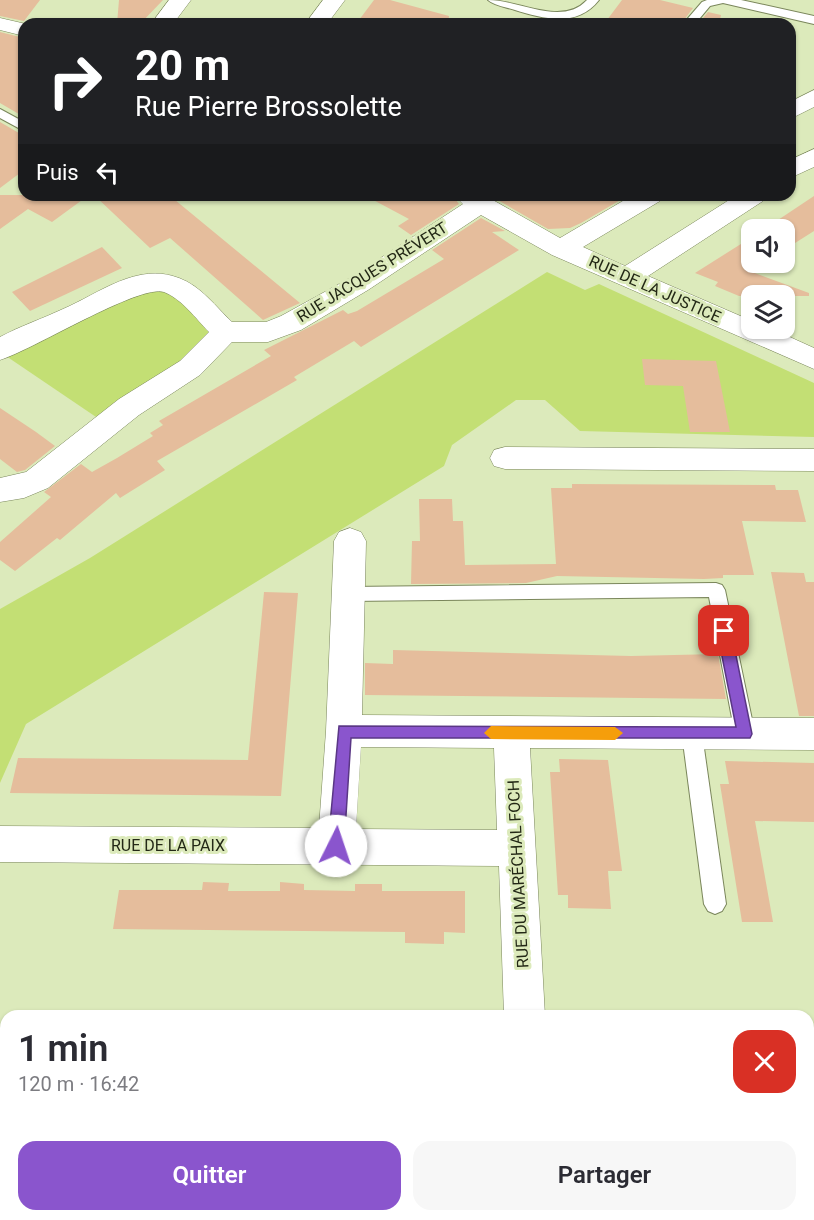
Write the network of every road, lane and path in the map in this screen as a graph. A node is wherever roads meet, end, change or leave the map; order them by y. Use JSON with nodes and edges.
{"nodes":[{"id":1,"x":180,"y":0,"type":"edge"},
{"id":2,"x":334,"y":0,"type":"edge"},
{"id":3,"x":494,"y":0,"type":"edge"},
{"id":4,"x":593,"y":0,"type":"edge"},
{"id":5,"x":720,"y":0,"type":"edge"},
{"id":6,"x":726,"y":0,"type":"edge"},
{"id":7,"x":166,"y":18,"type":"edge"},
{"id":8,"x":320,"y":18,"type":"edge"},
{"id":9,"x":694,"y":18,"type":"edge"},
{"id":10,"x":814,"y":20,"type":"edge"},
{"id":11,"x":0,"y":24,"type":"edge"},
{"id":12,"x":18,"y":28,"type":"edge"},
{"id":13,"x":814,"y":97,"type":"edge"},
{"id":14,"x":796,"y":108,"type":"edge"},
{"id":15,"x":0,"y":113,"type":"edge"},
{"id":16,"x":18,"y":124,"type":"edge"},
{"id":17,"x":814,"y":156,"type":"edge"},
{"id":18,"x":796,"y":167,"type":"edge"},
{"id":19,"x":470,"y":201,"type":"edge"},
{"id":20,"x":477,"y":201,"type":"edge"},
{"id":21,"x":641,"y":201,"type":"edge"},
{"id":22,"x":745,"y":201,"type":"edge"},
{"id":23,"x":561,"y":249,"type":"junction"},
{"id":24,"x":627,"y":277,"type":"junction"},
{"id":25,"x":225,"y":332,"type":"junction"},
{"id":26,"x":0,"y":350,"type":"edge"},
{"id":27,"x":814,"y":359,"type":"edge"},
{"id":28,"x":506,"y":458,"type":"dead end"},
{"id":29,"x":814,"y":460,"type":"edge"},
{"id":30,"x":0,"y":490,"type":"edge"},
{"id":31,"x":350,"y":541,"type":"dead end"},
{"id":32,"x":348,"y":594,"type":"junction"},
{"id":33,"x":344,"y":731,"type":"junction"},
{"id":34,"x":511,"y":733,"type":"junction"},
{"id":35,"x":692,"y":734,"type":"junction"},
{"id":36,"x":745,"y":734,"type":"junction"},
{"id":37,"x":814,"y":734,"type":"edge"},
{"id":38,"x":0,"y":844,"type":"edge"},
{"id":39,"x":336,"y":846,"type":"junction"},
{"id":40,"x":517,"y":848,"type":"junction"},
{"id":41,"x":715,"y":904,"type":"dead end"},
{"id":42,"x":525,"y":1010,"type":"edge"}],
"edges":[{"from":1,"to":7,"type":"street"},
{"from":2,"to":8,"type":"street"},
{"from":3,"to":4,"type":"lane"},
{"from":5,"to":9,"type":"lane"},
{"from":6,"to":10,"type":"lane"},
{"from":11,"to":12,"type":"street"},
{"from":13,"to":14,"type":"street"},
{"from":15,"to":16,"type":"lane"},
{"from":17,"to":18,"type":"street"},
{"from":19,"to":25,"type":"street","name":"RUE JACQUES PRÉVERT"},
{"from":20,"to":23,"type":"street","name":"RUE DE LA JUSTICE"},
{"from":21,"to":23,"type":"street"},
{"from":22,"to":24,"type":"street"},
{"from":23,"to":24,"type":"street","name":"RUE DE LA JUSTICE"},
{"from":24,"to":27,"type":"street","name":"RUE DE LA JUSTICE"},
{"from":25,"to":26,"type":"street"},
{"from":25,"to":30,"type":"street"},
{"from":28,"to":29,"type":"street"},
{"from":31,"to":32,"type":"street"},
{"from":32,"to":33,"type":"street"},
{"from":32,"to":36,"type":"lane"},
{"from":33,"to":34,"type":"street"},
{"from":33,"to":39,"type":"street"},
{"from":34,"to":35,"type":"street"},
{"from":34,"to":40,"type":"street","name":"RUE DU MARÉCHAL FOCH"},
{"from":35,"to":36,"type":"street"},
{"from":35,"to":41,"type":"lane"},
{"from":36,"to":37,"type":"street"},
{"from":38,"to":39,"type":"street","name":"RUE DE LA PAIX"},
{"from":39,"to":40,"type":"street","name":"RUE DE LA PAIX"},
{"from":40,"to":42,"type":"street","name":"RUE DU MARÉCHAL FOCH"}]}
